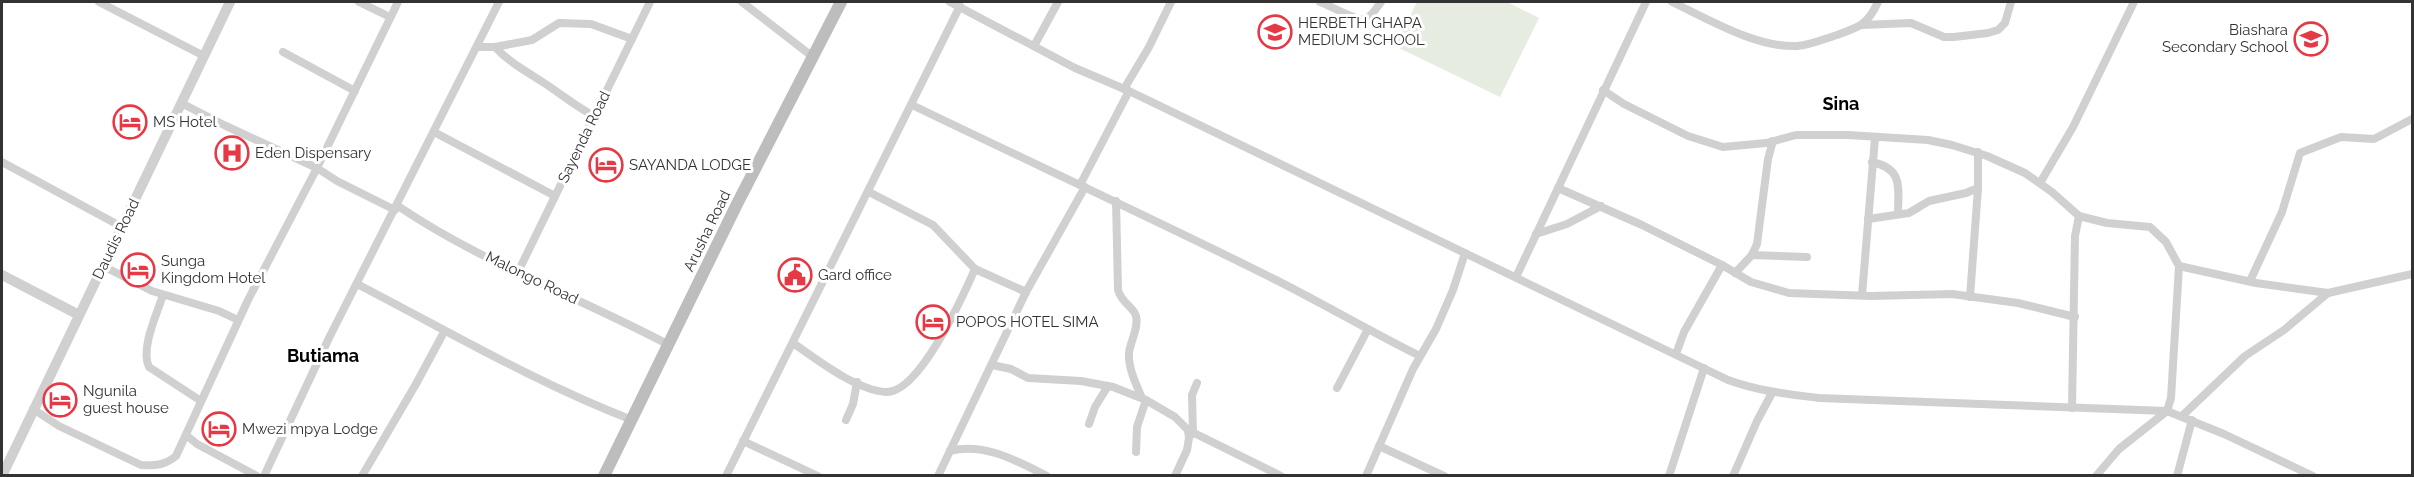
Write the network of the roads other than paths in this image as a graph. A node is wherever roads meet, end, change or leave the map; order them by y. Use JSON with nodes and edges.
{"nodes":[{"id":1,"x":99,"y":2,"type":"edge"},
{"id":2,"x":230,"y":2,"type":"edge"},
{"id":3,"x":359,"y":2,"type":"edge"},
{"id":4,"x":398,"y":2,"type":"edge"},
{"id":5,"x":499,"y":2,"type":"edge"},
{"id":6,"x":650,"y":2,"type":"edge"},
{"id":7,"x":742,"y":2,"type":"edge"},
{"id":8,"x":841,"y":2,"type":"edge"},
{"id":9,"x":950,"y":2,"type":"edge"},
{"id":10,"x":1058,"y":2,"type":"edge"},
{"id":11,"x":1171,"y":2,"type":"edge"},
{"id":12,"x":1320,"y":2,"type":"edge"},
{"id":13,"x":1381,"y":2,"type":"edge"},
{"id":14,"x":1646,"y":2,"type":"edge"},
{"id":15,"x":1672,"y":2,"type":"edge"},
{"id":16,"x":1878,"y":2,"type":"edge"},
{"id":17,"x":2011,"y":2,"type":"edge"},
{"id":18,"x":2134,"y":2,"type":"edge"},
{"id":19,"x":1683,"y":4,"type":"edge"},
{"id":20,"x":960,"y":6,"type":"junction"},
{"id":21,"x":390,"y":17,"type":"junction"},
{"id":22,"x":1862,"y":25,"type":"junction"},
{"id":23,"x":632,"y":39,"type":"junction"},
{"id":24,"x":1034,"y":46,"type":"junction"},
{"id":25,"x":477,"y":47,"type":"junction"},
{"id":26,"x":495,"y":47,"type":"junction"},
{"id":27,"x":283,"y":52,"type":"dead end"},
{"id":28,"x":204,"y":56,"type":"junction"},
{"id":29,"x":813,"y":57,"type":"junction"},
{"id":30,"x":1603,"y":90,"type":"junction"},
{"id":31,"x":355,"y":91,"type":"junction"},
{"id":32,"x":1126,"y":91,"type":"junction"},
{"id":33,"x":181,"y":102,"type":"junction"},
{"id":34,"x":912,"y":105,"type":"junction"},
{"id":35,"x":594,"y":116,"type":"junction"},
{"id":36,"x":2412,"y":118,"type":"edge"},
{"id":37,"x":434,"y":132,"type":"junction"},
{"id":38,"x":1875,"y":138,"type":"junction"},
{"id":39,"x":1773,"y":141,"type":"junction"},
{"id":40,"x":1978,"y":152,"type":"junction"},
{"id":41,"x":2,"y":162,"type":"edge"},
{"id":42,"x":1872,"y":162,"type":"junction"},
{"id":43,"x":317,"y":168,"type":"junction"},
{"id":44,"x":2040,"y":183,"type":"junction"},
{"id":45,"x":1083,"y":186,"type":"junction"},
{"id":46,"x":1558,"y":188,"type":"junction"},
{"id":47,"x":1978,"y":188,"type":"junction"},
{"id":48,"x":869,"y":192,"type":"junction"},
{"id":49,"x":555,"y":196,"type":"junction"},
{"id":50,"x":1116,"y":201,"type":"junction"},
{"id":51,"x":1600,"y":206,"type":"junction"},
{"id":52,"x":396,"y":208,"type":"junction"},
{"id":53,"x":1898,"y":214,"type":"junction"},
{"id":54,"x":2079,"y":216,"type":"junction"},
{"id":55,"x":1868,"y":219,"type":"junction"},
{"id":56,"x":122,"y":227,"type":"junction"},
{"id":57,"x":1536,"y":234,"type":"junction"},
{"id":58,"x":1465,"y":253,"type":"junction"},
{"id":59,"x":1752,"y":255,"type":"junction"},
{"id":60,"x":1807,"y":257,"type":"dead end"},
{"id":61,"x":1722,"y":265,"type":"junction"},
{"id":62,"x":103,"y":266,"type":"junction"},
{"id":63,"x":2180,"y":266,"type":"junction"},
{"id":64,"x":975,"y":269,"type":"junction"},
{"id":65,"x":518,"y":272,"type":"junction"},
{"id":66,"x":1735,"y":273,"type":"junction"},
{"id":67,"x":2412,"y":274,"type":"edge"},
{"id":68,"x":2,"y":275,"type":"edge"},
{"id":69,"x":1516,"y":277,"type":"junction"},
{"id":70,"x":2250,"y":281,"type":"junction"},
{"id":71,"x":357,"y":284,"type":"junction"},
{"id":72,"x":1026,"y":292,"type":"junction"},
{"id":73,"x":2328,"y":293,"type":"junction"},
{"id":74,"x":164,"y":295,"type":"junction"},
{"id":75,"x":1862,"y":295,"type":"junction"},
{"id":76,"x":1970,"y":297,"type":"junction"},
{"id":77,"x":79,"y":315,"type":"junction"},
{"id":78,"x":2075,"y":317,"type":"junction"},
{"id":79,"x":238,"y":320,"type":"junction"},
{"id":80,"x":1368,"y":329,"type":"junction"},
{"id":81,"x":444,"y":332,"type":"junction"},
{"id":82,"x":793,"y":343,"type":"junction"},
{"id":83,"x":669,"y":345,"type":"junction"},
{"id":84,"x":1676,"y":354,"type":"junction"},
{"id":85,"x":1420,"y":356,"type":"junction"},
{"id":86,"x":992,"y":365,"type":"junction"},
{"id":87,"x":1704,"y":368,"type":"junction"},
{"id":88,"x":857,"y":382,"type":"junction"},
{"id":89,"x":1197,"y":382,"type":"dead end"},
{"id":90,"x":1108,"y":386,"type":"junction"},
{"id":91,"x":1337,"y":388,"type":"dead end"},
{"id":92,"x":1772,"y":393,"type":"junction"},
{"id":93,"x":1144,"y":399,"type":"junction"},
{"id":94,"x":201,"y":401,"type":"junction"},
{"id":95,"x":2072,"y":408,"type":"junction"},
{"id":96,"x":33,"y":409,"type":"junction"},
{"id":97,"x":2167,"y":411,"type":"junction"},
{"id":98,"x":2181,"y":416,"type":"junction"},
{"id":99,"x":632,"y":420,"type":"junction"},
{"id":100,"x":846,"y":420,"type":"dead end"},
{"id":101,"x":2192,"y":420,"type":"junction"},
{"id":102,"x":1089,"y":424,"type":"dead end"},
{"id":103,"x":1190,"y":432,"type":"junction"},
{"id":104,"x":186,"y":435,"type":"junction"},
{"id":105,"x":743,"y":441,"type":"junction"},
{"id":106,"x":1379,"y":446,"type":"junction"},
{"id":107,"x":950,"y":451,"type":"junction"},
{"id":108,"x":1136,"y":452,"type":"dead end"},
{"id":109,"x":2,"y":476,"type":"edge"},
{"id":110,"x":257,"y":476,"type":"edge"},
{"id":111,"x":264,"y":476,"type":"edge"},
{"id":112,"x":362,"y":476,"type":"edge"},
{"id":113,"x":604,"y":476,"type":"edge"},
{"id":114,"x":726,"y":476,"type":"edge"},
{"id":115,"x":818,"y":476,"type":"edge"},
{"id":116,"x":938,"y":476,"type":"edge"},
{"id":117,"x":1047,"y":476,"type":"edge"},
{"id":118,"x":1175,"y":476,"type":"edge"},
{"id":119,"x":1281,"y":476,"type":"edge"},
{"id":120,"x":1365,"y":476,"type":"edge"},
{"id":121,"x":1444,"y":476,"type":"edge"},
{"id":122,"x":1669,"y":476,"type":"edge"},
{"id":123,"x":1733,"y":476,"type":"edge"},
{"id":124,"x":2096,"y":476,"type":"edge"},
{"id":125,"x":2177,"y":476,"type":"edge"},
{"id":126,"x":2313,"y":476,"type":"edge"}],
"edges":[{"from":1,"to":28,"type":"street"},
{"from":2,"to":28,"type":"street","name":"Daudis Road"},
{"from":3,"to":21,"type":"street"},
{"from":4,"to":21,"type":"street"},
{"from":5,"to":25,"type":"street"},
{"from":6,"to":23,"type":"street","name":"Sayenda Road"},
{"from":7,"to":29,"type":"street"},
{"from":8,"to":29,"type":"main road","name":"Arusha Road"},
{"from":9,"to":20,"type":"street"},
{"from":10,"to":24,"type":"street"},
{"from":11,"to":32,"type":"street"},
{"from":12,"to":13,"type":"street"},
{"from":14,"to":30,"type":"street"},
{"from":15,"to":19,"type":"street"},
{"from":16,"to":22,"type":"street"},
{"from":17,"to":22,"type":"street"},
{"from":18,"to":44,"type":"street"},
{"from":19,"to":22,"type":"street"},
{"from":20,"to":24,"type":"street"},
{"from":20,"to":34,"type":"street"},
{"from":21,"to":31,"type":"street"},
{"from":23,"to":26,"type":"street"},
{"from":23,"to":35,"type":"street","name":"Sayenda Road"},
{"from":24,"to":32,"type":"street"},
{"from":25,"to":26,"type":"street"},
{"from":25,"to":37,"type":"street"},
{"from":26,"to":35,"type":"street"},
{"from":27,"to":31,"type":"street"},
{"from":28,"to":33,"type":"street","name":"Daudis Road"},
{"from":29,"to":83,"type":"main road","name":"Arusha Road"},
{"from":30,"to":39,"type":"street"},
{"from":30,"to":46,"type":"street"},
{"from":31,"to":43,"type":"street"},
{"from":32,"to":45,"type":"street"},
{"from":32,"to":58,"type":"street"},
{"from":33,"to":43,"type":"street","name":"Malongo Road"},
{"from":33,"to":56,"type":"street","name":"Daudis Road"},
{"from":34,"to":45,"type":"street"},
{"from":34,"to":48,"type":"street"},
{"from":35,"to":49,"type":"street","name":"Sayenda Road"},
{"from":36,"to":70,"type":"street"},
{"from":37,"to":49,"type":"street"},
{"from":37,"to":52,"type":"street"},
{"from":38,"to":39,"type":"street"},
{"from":38,"to":40,"type":"street"},
{"from":38,"to":42,"type":"street"},
{"from":39,"to":59,"type":"street"},
{"from":40,"to":44,"type":"street"},
{"from":40,"to":47,"type":"street"},
{"from":41,"to":56,"type":"street"},
{"from":42,"to":53,"type":"street"},
{"from":42,"to":55,"type":"street"},
{"from":43,"to":52,"type":"street","name":"Malongo Road"},
{"from":43,"to":79,"type":"street"},
{"from":44,"to":54,"type":"street"},
{"from":45,"to":50,"type":"street"},
{"from":45,"to":72,"type":"street"},
{"from":46,"to":51,"type":"street"},
{"from":46,"to":57,"type":"street"},
{"from":47,"to":53,"type":"street"},
{"from":47,"to":76,"type":"street"},
{"from":48,"to":64,"type":"street"},
{"from":48,"to":82,"type":"street"},
{"from":49,"to":65,"type":"street","name":"Sayenda Road"},
{"from":50,"to":80,"type":"street"},
{"from":50,"to":93,"type":"street"},
{"from":51,"to":57,"type":"street"},
{"from":51,"to":61,"type":"street"},
{"from":52,"to":65,"type":"street","name":"Malongo Road"},
{"from":52,"to":71,"type":"street"},
{"from":53,"to":55,"type":"street"},
{"from":54,"to":63,"type":"street"},
{"from":54,"to":78,"type":"street"},
{"from":55,"to":75,"type":"street"},
{"from":56,"to":62,"type":"street","name":"Daudis Road"},
{"from":57,"to":69,"type":"street"},
{"from":58,"to":69,"type":"street"},
{"from":58,"to":85,"type":"street"},
{"from":59,"to":60,"type":"street"},
{"from":59,"to":66,"type":"street"},
{"from":61,"to":66,"type":"street"},
{"from":61,"to":84,"type":"street"},
{"from":62,"to":74,"type":"street"},
{"from":62,"to":77,"type":"street","name":"Daudis Road"},
{"from":63,"to":70,"type":"street"},
{"from":63,"to":97,"type":"street"},
{"from":64,"to":72,"type":"street"},
{"from":64,"to":88,"type":"street"},
{"from":65,"to":83,"type":"street","name":"Malongo Road"},
{"from":66,"to":75,"type":"street"},
{"from":67,"to":73,"type":"street"},
{"from":68,"to":77,"type":"street"},
{"from":69,"to":84,"type":"street"},
{"from":70,"to":73,"type":"street"},
{"from":71,"to":81,"type":"street"},
{"from":71,"to":111,"type":"street"},
{"from":72,"to":86,"type":"street"},
{"from":73,"to":98,"type":"street"},
{"from":74,"to":79,"type":"street"},
{"from":74,"to":94,"type":"street"},
{"from":75,"to":76,"type":"street"},
{"from":76,"to":78,"type":"street"},
{"from":77,"to":96,"type":"street","name":"Daudis Road"},
{"from":78,"to":95,"type":"street"},
{"from":79,"to":94,"type":"street"},
{"from":80,"to":85,"type":"street"},
{"from":80,"to":91,"type":"street"},
{"from":81,"to":99,"type":"street"},
{"from":81,"to":112,"type":"street"},
{"from":82,"to":88,"type":"street"},
{"from":82,"to":105,"type":"street"},
{"from":83,"to":99,"type":"main road","name":"Arusha Road"},
{"from":84,"to":87,"type":"street"},
{"from":85,"to":106,"type":"street"},
{"from":86,"to":90,"type":"street"},
{"from":86,"to":107,"type":"street"},
{"from":87,"to":92,"type":"street"},
{"from":87,"to":122,"type":"street"},
{"from":88,"to":100,"type":"street"},
{"from":89,"to":103,"type":"street"},
{"from":90,"to":93,"type":"street"},
{"from":90,"to":102,"type":"street"},
{"from":92,"to":95,"type":"street"},
{"from":92,"to":123,"type":"street"},
{"from":93,"to":103,"type":"street"},
{"from":93,"to":108,"type":"street"},
{"from":94,"to":104,"type":"street"},
{"from":95,"to":97,"type":"street"},
{"from":96,"to":104,"type":"street"},
{"from":96,"to":109,"type":"street","name":"Daudis Road"},
{"from":97,"to":98,"type":"street"},
{"from":97,"to":124,"type":"street"},
{"from":98,"to":101,"type":"street"},
{"from":99,"to":113,"type":"main road","name":"Arusha Road"},
{"from":101,"to":125,"type":"street"},
{"from":101,"to":126,"type":"street"},
{"from":103,"to":118,"type":"street"},
{"from":103,"to":119,"type":"street"},
{"from":104,"to":110,"type":"street"},
{"from":105,"to":114,"type":"street"},
{"from":105,"to":115,"type":"street"},
{"from":106,"to":120,"type":"street"},
{"from":106,"to":121,"type":"street"},
{"from":107,"to":116,"type":"street"},
{"from":107,"to":117,"type":"street"}]}
